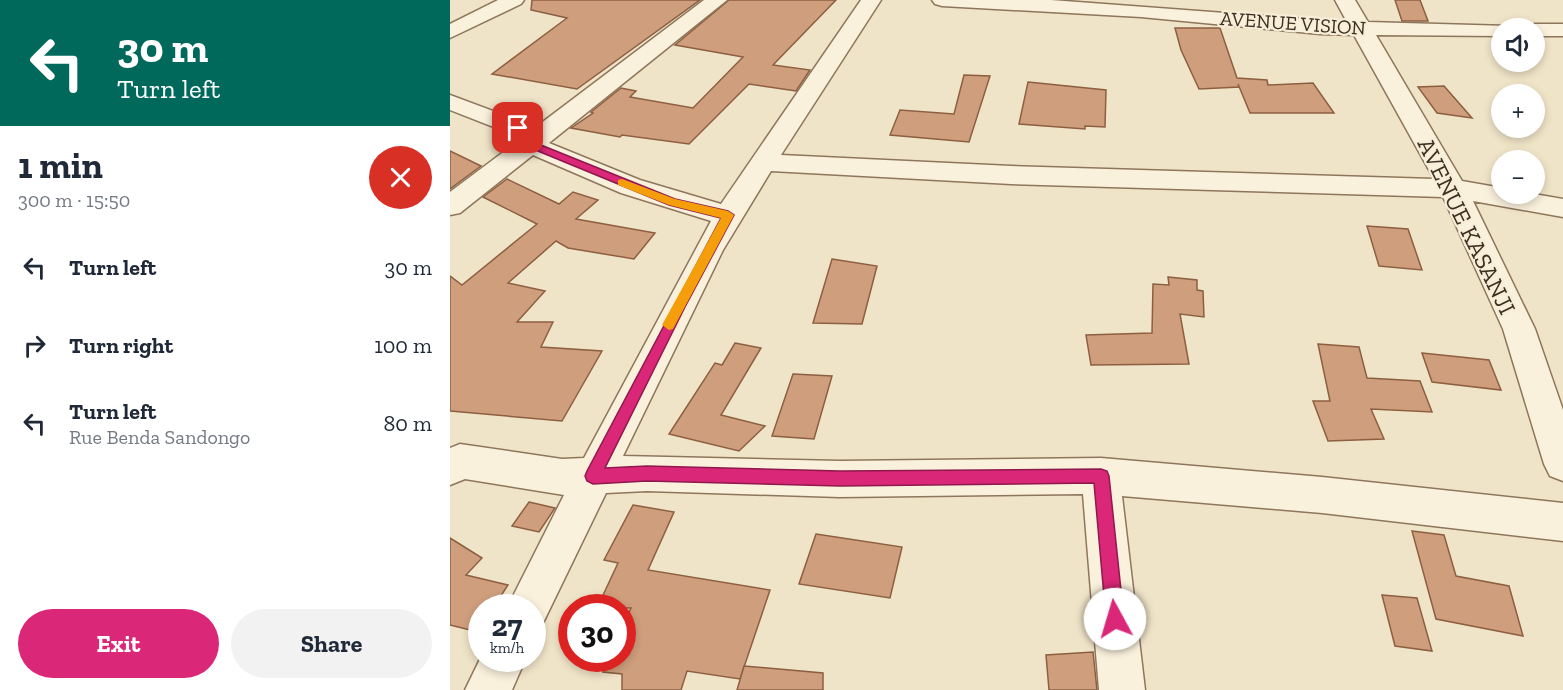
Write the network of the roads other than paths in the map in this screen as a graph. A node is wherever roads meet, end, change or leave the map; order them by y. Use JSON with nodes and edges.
{"nodes":[{"id":1,"x":514,"y":0,"type":"edge"},
{"id":2,"x":717,"y":0,"type":"edge"},
{"id":3,"x":871,"y":0,"type":"edge"},
{"id":4,"x":942,"y":0,"type":"edge"},
{"id":5,"x":1345,"y":0,"type":"edge"},
{"id":6,"x":1362,"y":29,"type":"junction"},
{"id":7,"x":1491,"y":30,"type":"edge"},
{"id":8,"x":1545,"y":30,"type":"edge"},
{"id":9,"x":1563,"y":30,"type":"edge"},
{"id":10,"x":450,"y":32,"type":"edge"},
{"id":11,"x":450,"y":102,"type":"edge"},
{"id":12,"x":531,"y":143,"type":"junction"},
{"id":13,"x":764,"y":162,"type":"junction"},
{"id":14,"x":1453,"y":188,"type":"junction"},
{"id":15,"x":450,"y":206,"type":"edge"},
{"id":16,"x":1563,"y":208,"type":"edge"},
{"id":17,"x":728,"y":215,"type":"junction"},
{"id":18,"x":453,"y":458,"type":"edge"},
{"id":19,"x":1563,"y":464,"type":"edge"},
{"id":20,"x":593,"y":476,"type":"junction"},
{"id":21,"x":1101,"y":476,"type":"junction"},
{"id":22,"x":1563,"y":522,"type":"edge"},
{"id":23,"x":535,"y":594,"type":"edge"},
{"id":24,"x":497,"y":672,"type":"edge"},
{"id":25,"x":488,"y":690,"type":"edge"},
{"id":26,"x":1122,"y":690,"type":"edge"}],
"edges":[{"from":1,"to":10,"type":"street"},
{"from":2,"to":12,"type":"street"},
{"from":3,"to":13,"type":"street"},
{"from":4,"to":6,"type":"street","name":"AVENUE VISION"},
{"from":5,"to":6,"type":"street","name":"AVENUE KASANJI"},
{"from":6,"to":7,"type":"street","name":"AVENUE VISION"},
{"from":6,"to":14,"type":"street","name":"AVENUE KASANJI"},
{"from":8,"to":9,"type":"street"},
{"from":11,"to":12,"type":"street"},
{"from":12,"to":15,"type":"street"},
{"from":12,"to":17,"type":"street"},
{"from":13,"to":14,"type":"street"},
{"from":13,"to":17,"type":"street"},
{"from":14,"to":16,"type":"street"},
{"from":14,"to":19,"type":"street","name":"AVENUE KASANJI"},
{"from":17,"to":20,"type":"street"},
{"from":18,"to":20,"type":"street"},
{"from":20,"to":21,"type":"street"},
{"from":20,"to":23,"type":"street"},
{"from":21,"to":22,"type":"street"},
{"from":21,"to":26,"type":"street"},
{"from":24,"to":25,"type":"street"}]}
